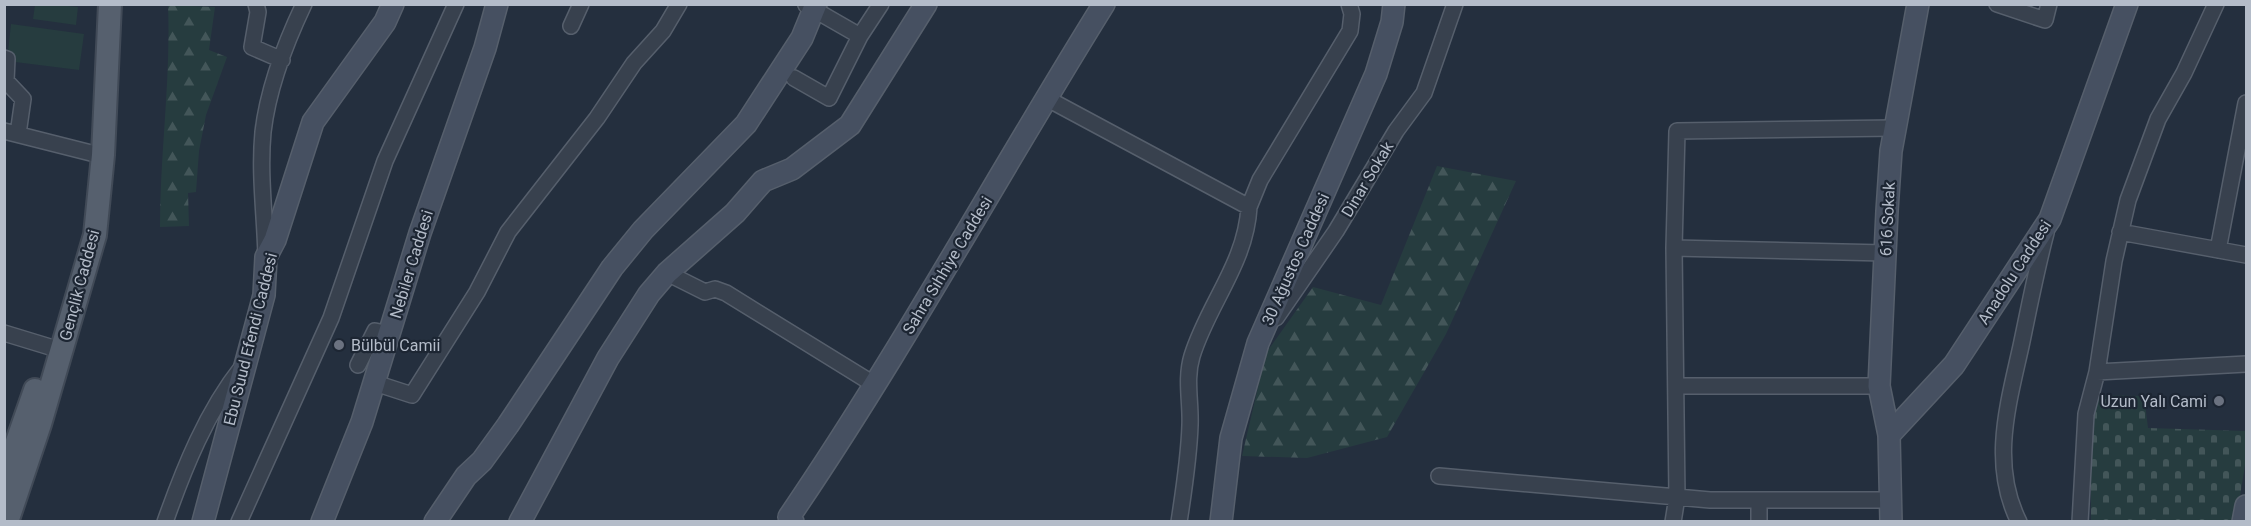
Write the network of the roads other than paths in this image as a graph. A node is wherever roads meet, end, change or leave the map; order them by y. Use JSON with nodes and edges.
{"nodes":[{"id":1,"x":103,"y":4,"type":"edge"},
{"id":2,"x":110,"y":4,"type":"edge"},
{"id":3,"x":256,"y":4,"type":"edge"},
{"id":4,"x":304,"y":4,"type":"edge"},
{"id":5,"x":393,"y":4,"type":"edge"},
{"id":6,"x":456,"y":4,"type":"edge"},
{"id":7,"x":497,"y":4,"type":"edge"},
{"id":8,"x":581,"y":4,"type":"edge"},
{"id":9,"x":679,"y":4,"type":"edge"},
{"id":10,"x":881,"y":4,"type":"edge"},
{"id":11,"x":926,"y":4,"type":"edge"},
{"id":12,"x":1104,"y":4,"type":"edge"},
{"id":13,"x":1349,"y":4,"type":"edge"},
{"id":14,"x":1394,"y":4,"type":"edge"},
{"id":15,"x":1455,"y":4,"type":"edge"},
{"id":16,"x":1918,"y":4,"type":"edge"},
{"id":17,"x":1997,"y":4,"type":"edge"},
{"id":18,"x":2049,"y":4,"type":"edge"},
{"id":19,"x":2127,"y":4,"type":"edge"},
{"id":20,"x":2216,"y":4,"type":"edge"},
{"id":21,"x":812,"y":6,"type":"edge"},
{"id":22,"x":572,"y":26,"type":"dead end"},
{"id":23,"x":860,"y":36,"type":"junction"},
{"id":24,"x":4,"y":58,"type":"edge"},
{"id":25,"x":282,"y":60,"type":"junction"},
{"id":26,"x":794,"y":78,"type":"dead end"},
{"id":27,"x":1046,"y":98,"type":"junction"},
{"id":28,"x":2247,"y":103,"type":"edge"},
{"id":29,"x":1895,"y":128,"type":"junction"},
{"id":30,"x":11,"y":132,"type":"edge"},
{"id":31,"x":95,"y":154,"type":"junction"},
{"id":32,"x":1249,"y":207,"type":"junction"},
{"id":33,"x":2050,"y":219,"type":"junction"},
{"id":34,"x":2120,"y":232,"type":"junction"},
{"id":35,"x":1674,"y":248,"type":"junction"},
{"id":36,"x":2218,"y":250,"type":"junction"},
{"id":37,"x":1886,"y":253,"type":"junction"},
{"id":38,"x":2247,"y":255,"type":"edge"},
{"id":39,"x":266,"y":257,"type":"junction"},
{"id":40,"x":667,"y":273,"type":"junction"},
{"id":41,"x":4,"y":333,"type":"edge"},
{"id":42,"x":389,"y":334,"type":"junction"},
{"id":43,"x":1258,"y":343,"type":"junction"},
{"id":44,"x":50,"y":347,"type":"junction"},
{"id":45,"x":2247,"y":364,"type":"edge"},
{"id":46,"x":244,"y":365,"type":"junction"},
{"id":47,"x":358,"y":365,"type":"dead end"},
{"id":48,"x":2097,"y":372,"type":"junction"},
{"id":49,"x":375,"y":383,"type":"junction"},
{"id":50,"x":875,"y":385,"type":"junction"},
{"id":51,"x":1676,"y":386,"type":"junction"},
{"id":52,"x":1880,"y":386,"type":"junction"},
{"id":53,"x":1889,"y":435,"type":"junction"},
{"id":54,"x":1439,"y":476,"type":"dead end"},
{"id":55,"x":4,"y":479,"type":"edge"},
{"id":56,"x":1677,"y":497,"type":"junction"},
{"id":57,"x":1759,"y":500,"type":"junction"},
{"id":58,"x":1890,"y":500,"type":"junction"},
{"id":59,"x":2247,"y":506,"type":"edge"},
{"id":60,"x":789,"y":520,"type":"edge"},
{"id":61,"x":7,"y":522,"type":"edge"},
{"id":62,"x":165,"y":522,"type":"edge"},
{"id":63,"x":203,"y":522,"type":"edge"},
{"id":64,"x":238,"y":522,"type":"edge"},
{"id":65,"x":322,"y":522,"type":"edge"},
{"id":66,"x":435,"y":522,"type":"edge"},
{"id":67,"x":520,"y":522,"type":"edge"},
{"id":68,"x":1179,"y":522,"type":"edge"},
{"id":69,"x":1221,"y":522,"type":"edge"},
{"id":70,"x":1673,"y":522,"type":"edge"},
{"id":71,"x":1759,"y":522,"type":"edge"},
{"id":72,"x":1891,"y":522,"type":"edge"},
{"id":73,"x":2019,"y":522,"type":"edge"},
{"id":74,"x":2080,"y":522,"type":"edge"},
{"id":75,"x":2243,"y":522,"type":"edge"}],
"edges":[{"from":1,"to":31,"type":"main road","name":"Gençlik Caddesi"},
{"from":2,"to":61,"type":"main road","name":"Gençlik Caddesi"},
{"from":3,"to":25,"type":"street"},
{"from":4,"to":25,"type":"street"},
{"from":5,"to":39,"type":"street","name":"Ebu Suud Efendi Caddesi"},
{"from":6,"to":64,"type":"street"},
{"from":7,"to":42,"type":"street","name":"Nebiler Caddesi"},
{"from":8,"to":22,"type":"street"},
{"from":9,"to":49,"type":"street"},
{"from":10,"to":23,"type":"street"},
{"from":11,"to":40,"type":"street"},
{"from":12,"to":27,"type":"street","name":"Sahra Sıhhiye Caddesi"},
{"from":13,"to":32,"type":"street"},
{"from":14,"to":43,"type":"street","name":"30 Ağustos Caddesi"},
{"from":15,"to":43,"type":"street","name":"Dinar Sokak"},
{"from":16,"to":29,"type":"street","name":"616 Sokak"},
{"from":17,"to":18,"type":"street"},
{"from":19,"to":33,"type":"street","name":"Anadolu Caddesi"},
{"from":20,"to":34,"type":"street"},
{"from":21,"to":23,"type":"street"},
{"from":21,"to":66,"type":"street"},
{"from":23,"to":26,"type":"street"},
{"from":24,"to":30,"type":"street"},
{"from":25,"to":39,"type":"street"},
{"from":27,"to":32,"type":"street"},
{"from":27,"to":50,"type":"street","name":"Sahra Sıhhiye Caddesi"},
{"from":28,"to":36,"type":"street"},
{"from":29,"to":35,"type":"street"},
{"from":29,"to":37,"type":"street","name":"616 Sokak"},
{"from":30,"to":31,"type":"street"},
{"from":31,"to":44,"type":"main road","name":"Gençlik Caddesi"},
{"from":32,"to":68,"type":"street"},
{"from":33,"to":53,"type":"street","name":"Anadolu Caddesi"},
{"from":33,"to":73,"type":"street"},
{"from":34,"to":36,"type":"street"},
{"from":34,"to":48,"type":"street"},
{"from":35,"to":37,"type":"street"},
{"from":35,"to":51,"type":"street"},
{"from":36,"to":38,"type":"street"},
{"from":37,"to":52,"type":"street","name":"616 Sokak"},
{"from":39,"to":46,"type":"street","name":"Ebu Suud Efendi Caddesi"},
{"from":40,"to":50,"type":"street"},
{"from":40,"to":67,"type":"street"},
{"from":41,"to":44,"type":"street"},
{"from":42,"to":47,"type":"street"},
{"from":42,"to":49,"type":"street","name":"Nebiler Caddesi"},
{"from":43,"to":69,"type":"street","name":"30 Ağustos Caddesi"},
{"from":44,"to":55,"type":"main road","name":"Gençlik Caddesi"},
{"from":45,"to":48,"type":"street"},
{"from":46,"to":62,"type":"street"},
{"from":46,"to":63,"type":"street","name":"Ebu Suud Efendi Caddesi"},
{"from":48,"to":74,"type":"street"},
{"from":49,"to":65,"type":"street","name":"Nebiler Caddesi"},
{"from":50,"to":60,"type":"street","name":"Sahra Sıhhiye Caddesi"},
{"from":51,"to":52,"type":"street"},
{"from":51,"to":56,"type":"street"},
{"from":52,"to":53,"type":"street","name":"616 Sokak"},
{"from":53,"to":58,"type":"street"},
{"from":54,"to":56,"type":"street"},
{"from":56,"to":57,"type":"street"},
{"from":56,"to":70,"type":"street"},
{"from":57,"to":58,"type":"street"},
{"from":57,"to":71,"type":"street"},
{"from":58,"to":72,"type":"street"},
{"from":59,"to":75,"type":"street"}]}
